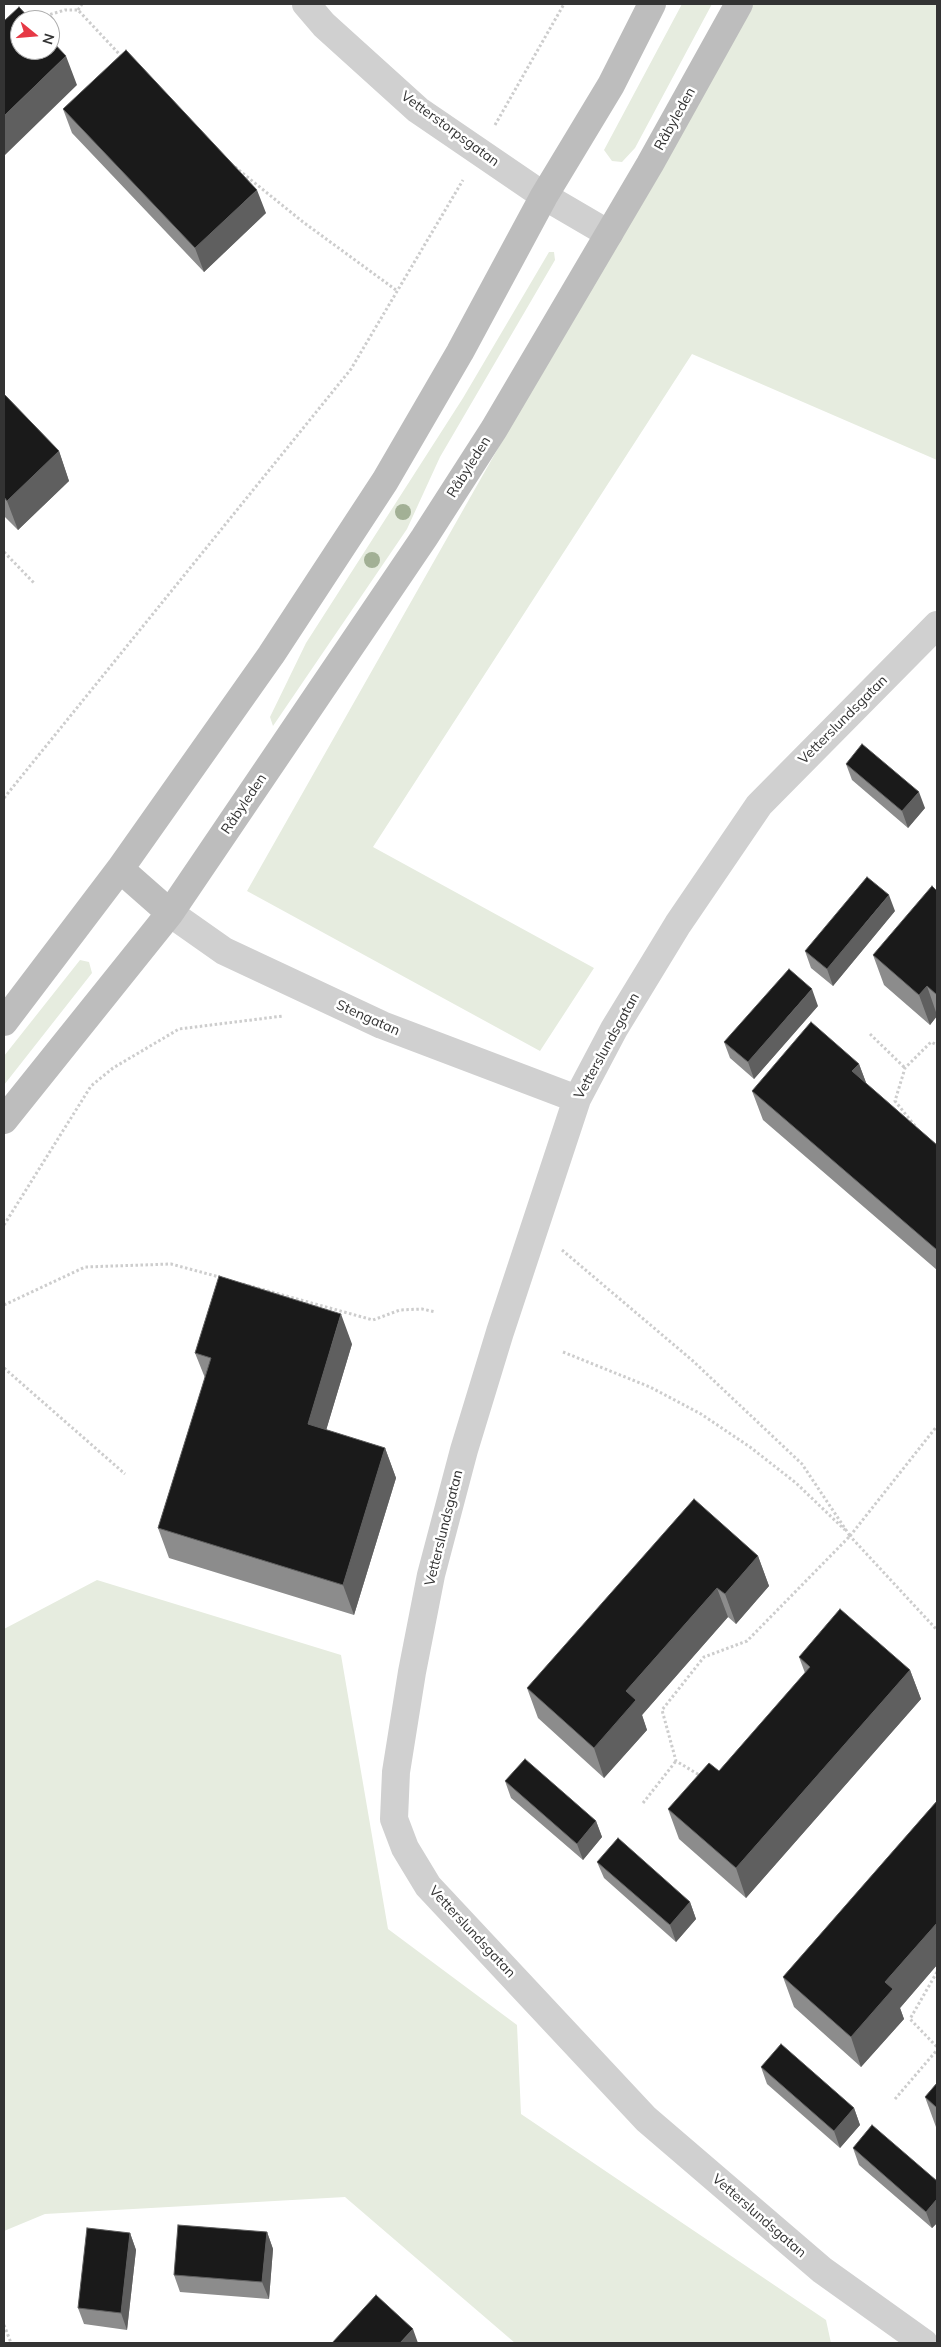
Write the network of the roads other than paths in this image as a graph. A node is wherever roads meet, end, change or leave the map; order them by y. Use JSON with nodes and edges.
{"nodes":[{"id":1,"x":306,"y":4,"type":"edge"},
{"id":2,"x":652,"y":4,"type":"edge"},
{"id":3,"x":739,"y":4,"type":"edge"},
{"id":4,"x":544,"y":196,"type":"junction"},
{"id":5,"x":609,"y":234,"type":"junction"},
{"id":6,"x":937,"y":625,"type":"edge"},
{"id":7,"x":120,"y":869,"type":"junction"},
{"id":8,"x":170,"y":913,"type":"junction"},
{"id":9,"x":4,"y":1022,"type":"edge"},
{"id":10,"x":577,"y":1099,"type":"junction"},
{"id":11,"x":4,"y":1120,"type":"edge"},
{"id":12,"x":924,"y":2343,"type":"edge"}],
"edges":[{"from":1,"to":4,"type":"street","name":"Vetterstorpsgatan"},
{"from":2,"to":4,"type":"main road"},
{"from":3,"to":5,"type":"main road","name":"Råbyleden"},
{"from":4,"to":5,"type":"street","name":"Vetterstorpsgatan"},
{"from":4,"to":7,"type":"main road"},
{"from":5,"to":8,"type":"main road","name":"Råbyleden"},
{"from":6,"to":10,"type":"street","name":"Vetterslundsgatan"},
{"from":7,"to":8,"type":"main road"},
{"from":7,"to":9,"type":"main road"},
{"from":8,"to":10,"type":"street","name":"Stengatan"},
{"from":8,"to":11,"type":"main road","name":"Råbyleden"},
{"from":10,"to":12,"type":"street","name":"Vetterslundsgatan"}]}
